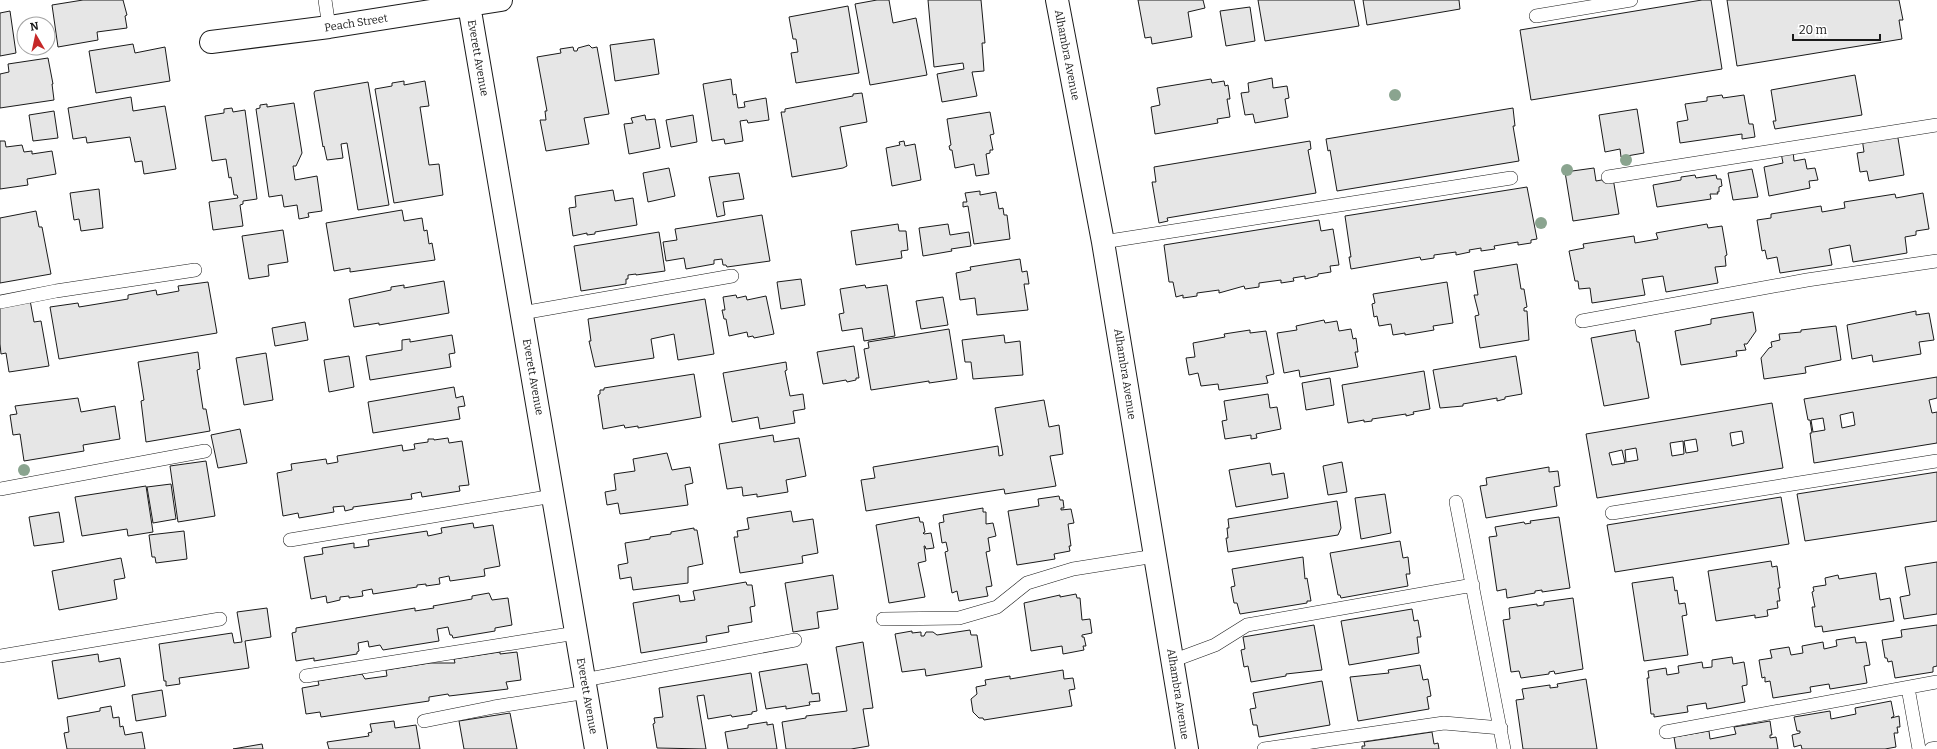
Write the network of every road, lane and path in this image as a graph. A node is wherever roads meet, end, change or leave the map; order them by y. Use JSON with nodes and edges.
{"nodes":[{"id":1,"x":325,"y":0,"type":"edge"},
{"id":2,"x":496,"y":0,"type":"edge"},
{"id":3,"x":1057,"y":0,"type":"edge"},
{"id":4,"x":1631,"y":0,"type":"edge"},
{"id":5,"x":469,"y":5,"type":"junction"},
{"id":6,"x":1536,"y":16,"type":"dead end"},
{"id":7,"x":329,"y":27,"type":"junction"},
{"id":8,"x":211,"y":42,"type":"dead end"},
{"id":9,"x":1937,"y":125,"type":"edge"},
{"id":10,"x":1608,"y":177,"type":"dead end"},
{"id":11,"x":1511,"y":178,"type":"dead end"},
{"id":12,"x":1103,"y":242,"type":"junction"},
{"id":13,"x":1937,"y":261,"type":"edge"},
{"id":14,"x":195,"y":270,"type":"dead end"},
{"id":15,"x":732,"y":276,"type":"dead end"},
{"id":16,"x":0,"y":302,"type":"edge"},
{"id":17,"x":522,"y":313,"type":"junction"},
{"id":18,"x":1582,"y":321,"type":"dead end"},
{"id":19,"x":205,"y":451,"type":"dead end"},
{"id":20,"x":1937,"y":461,"type":"edge"},
{"id":21,"x":0,"y":489,"type":"edge"},
{"id":22,"x":553,"y":496,"type":"junction"},
{"id":23,"x":1456,"y":502,"type":"dead end"},
{"id":24,"x":1612,"y":513,"type":"dead end"},
{"id":25,"x":290,"y":540,"type":"dead end"},
{"id":26,"x":1155,"y":556,"type":"junction"},
{"id":27,"x":1473,"y":585,"type":"junction"},
{"id":28,"x":220,"y":619,"type":"dead end"},
{"id":29,"x":883,"y":619,"type":"dead end"},
{"id":30,"x":576,"y":634,"type":"junction"},
{"id":31,"x":795,"y":640,"type":"dead end"},
{"id":32,"x":0,"y":656,"type":"edge"},
{"id":33,"x":1172,"y":661,"type":"junction"},
{"id":34,"x":306,"y":676,"type":"dead end"},
{"id":35,"x":1937,"y":682,"type":"edge"},
{"id":36,"x":585,"y":686,"type":"junction"},
{"id":37,"x":1908,"y":688,"type":"junction"},
{"id":38,"x":424,"y":721,"type":"dead end"},
{"id":39,"x":1501,"y":728,"type":"junction"},
{"id":40,"x":1666,"y":732,"type":"dead end"},
{"id":41,"x":1937,"y":748,"type":"edge"},
{"id":42,"x":596,"y":749,"type":"edge"},
{"id":43,"x":1187,"y":749,"type":"edge"},
{"id":44,"x":1264,"y":749,"type":"edge"},
{"id":45,"x":1504,"y":749,"type":"edge"},
{"id":46,"x":1919,"y":749,"type":"edge"},
{"id":47,"x":1931,"y":749,"type":"edge"}],
"edges":[{"from":1,"to":7,"type":"lane"},
{"from":2,"to":5,"type":"street","name":"Peach Street"},
{"from":3,"to":12,"type":"street","name":"Alhambra Avenue"},
{"from":4,"to":6,"type":"lane"},
{"from":5,"to":7,"type":"street","name":"Peach Street"},
{"from":5,"to":17,"type":"street","name":"Everett Avenue"},
{"from":7,"to":8,"type":"street","name":"Peach Street"},
{"from":9,"to":10,"type":"lane"},
{"from":11,"to":12,"type":"lane"},
{"from":12,"to":26,"type":"street","name":"Alhambra Avenue"},
{"from":13,"to":18,"type":"lane"},
{"from":14,"to":16,"type":"lane"},
{"from":15,"to":17,"type":"lane"},
{"from":17,"to":22,"type":"street","name":"Everett Avenue"},
{"from":19,"to":21,"type":"lane"},
{"from":20,"to":24,"type":"lane"},
{"from":22,"to":25,"type":"lane"},
{"from":22,"to":30,"type":"street","name":"Everett Avenue"},
{"from":23,"to":27,"type":"lane"},
{"from":26,"to":29,"type":"lane"},
{"from":26,"to":33,"type":"street","name":"Alhambra Avenue"},
{"from":27,"to":33,"type":"lane"},
{"from":27,"to":39,"type":"lane"},
{"from":28,"to":32,"type":"lane"},
{"from":30,"to":34,"type":"lane"},
{"from":30,"to":36,"type":"street","name":"Everett Avenue"},
{"from":31,"to":36,"type":"lane"},
{"from":33,"to":43,"type":"street","name":"Alhambra Avenue"},
{"from":35,"to":37,"type":"lane"},
{"from":36,"to":38,"type":"lane"},
{"from":36,"to":42,"type":"street","name":"Everett Avenue"},
{"from":37,"to":40,"type":"lane"},
{"from":37,"to":46,"type":"lane"},
{"from":39,"to":44,"type":"lane"},
{"from":39,"to":45,"type":"lane"},
{"from":41,"to":47,"type":"lane"}]}
